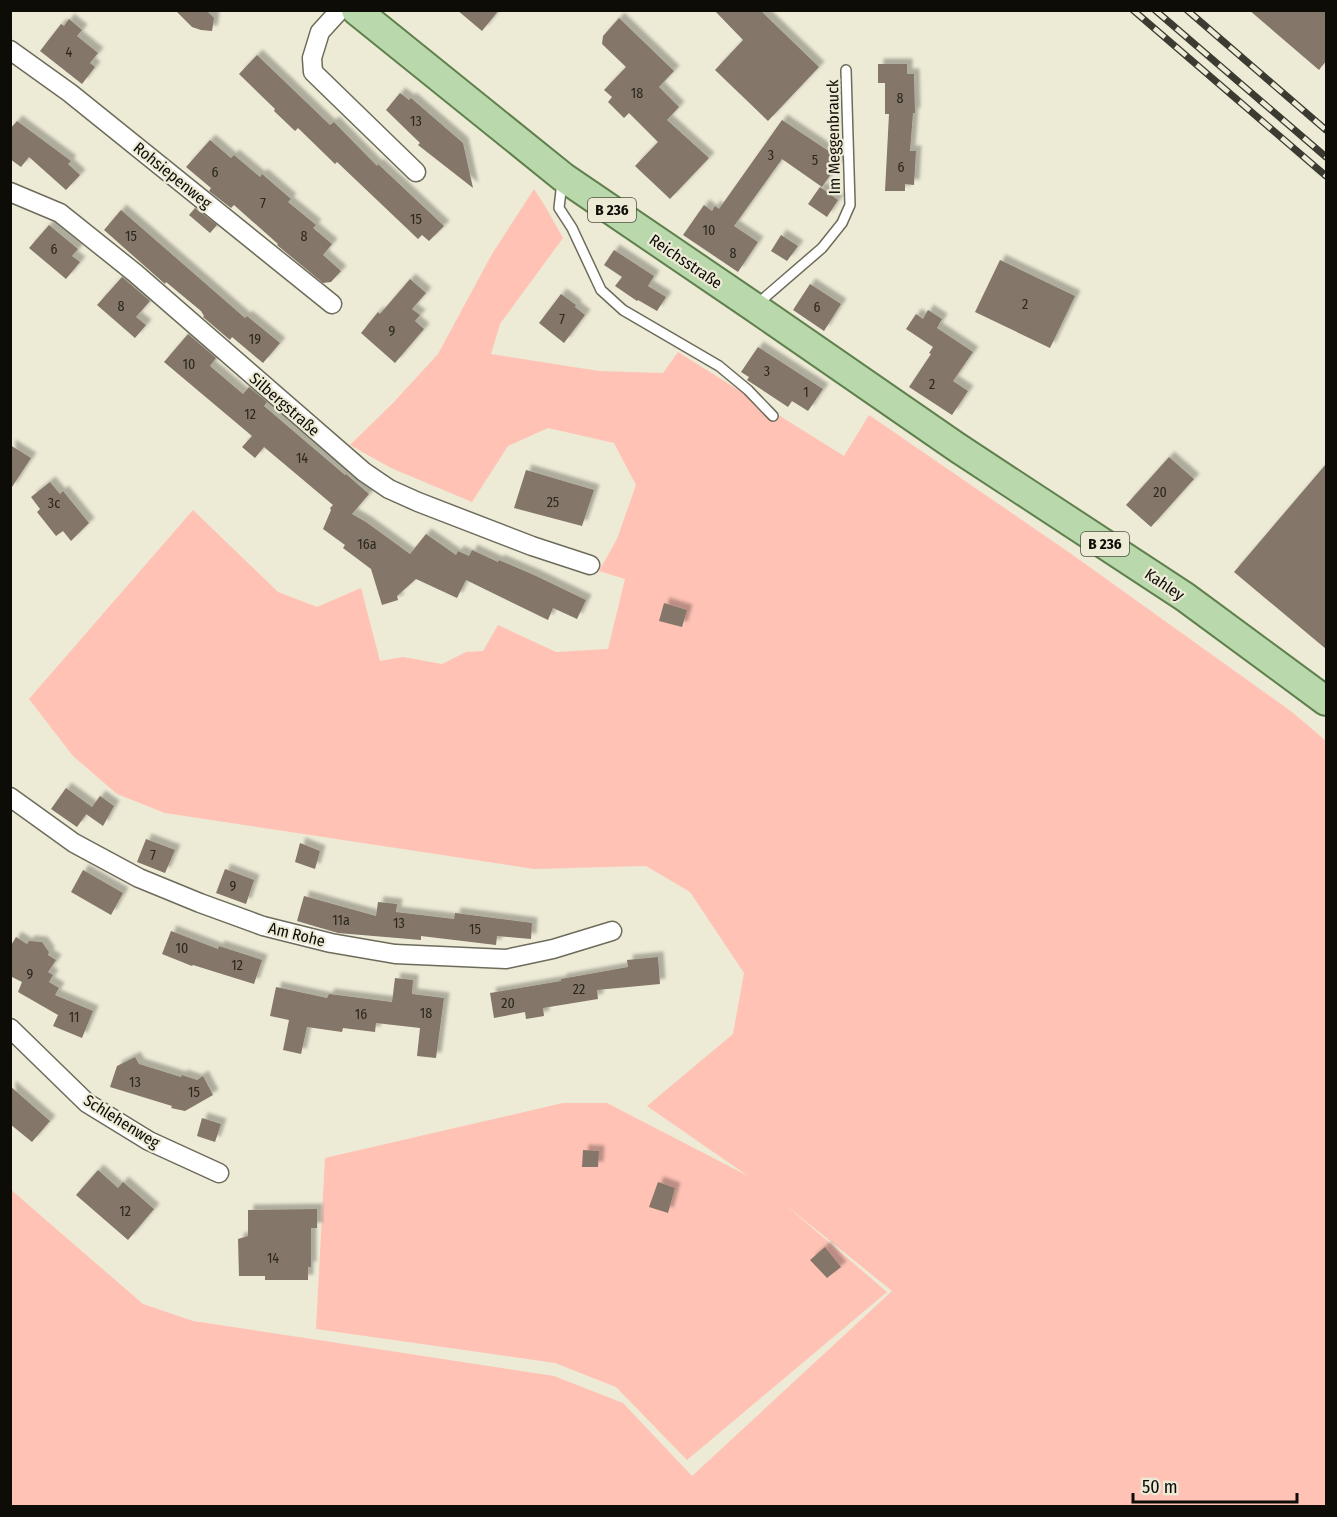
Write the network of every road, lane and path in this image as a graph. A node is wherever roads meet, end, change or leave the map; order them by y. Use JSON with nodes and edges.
{"nodes":[{"id":1,"x":340,"y":10,"type":"edge"},
{"id":2,"x":356,"y":10,"type":"edge"},
{"id":3,"x":10,"y":50,"type":"edge"},
{"id":4,"x":846,"y":70,"type":"dead end"},
{"id":5,"x":416,"y":172,"type":"dead end"},
{"id":6,"x":563,"y":177,"type":"junction"},
{"id":7,"x":10,"y":192,"type":"edge"},
{"id":8,"x":332,"y":304,"type":"dead end"},
{"id":9,"x":754,"y":307,"type":"junction"},
{"id":10,"x":879,"y":394,"type":"joint"},
{"id":11,"x":774,"y":416,"type":"dead end"},
{"id":12,"x":590,"y":564,"type":"dead end"},
{"id":13,"x":1326,"y":701,"type":"edge"},
{"id":14,"x":10,"y":797,"type":"edge"},
{"id":15,"x":612,"y":931,"type":"dead end"},
{"id":16,"x":10,"y":1028,"type":"edge"},
{"id":17,"x":219,"y":1173,"type":"dead end"}],
"edges":[{"from":1,"to":5,"type":"street"},
{"from":2,"to":6,"type":"main road","name":"Reichsstraße","number":"B 236"},
{"from":3,"to":8,"type":"street","name":"Rohsiepenweg"},
{"from":4,"to":9,"type":"lane","name":"Im Meggenbrauck"},
{"from":6,"to":9,"type":"main road","name":"Reichsstraße","number":"B 236"},
{"from":6,"to":11,"type":"lane"},
{"from":7,"to":12,"type":"street","name":"Silbergstraße"},
{"from":9,"to":10,"type":"main road","name":"Reichsstraße","number":"B 236"},
{"from":10,"to":13,"type":"main road","name":"Kahley","number":"B 236"},
{"from":14,"to":15,"type":"street","name":"Am Rohe"},
{"from":16,"to":17,"type":"street","name":"Schlehenweg"}]}
